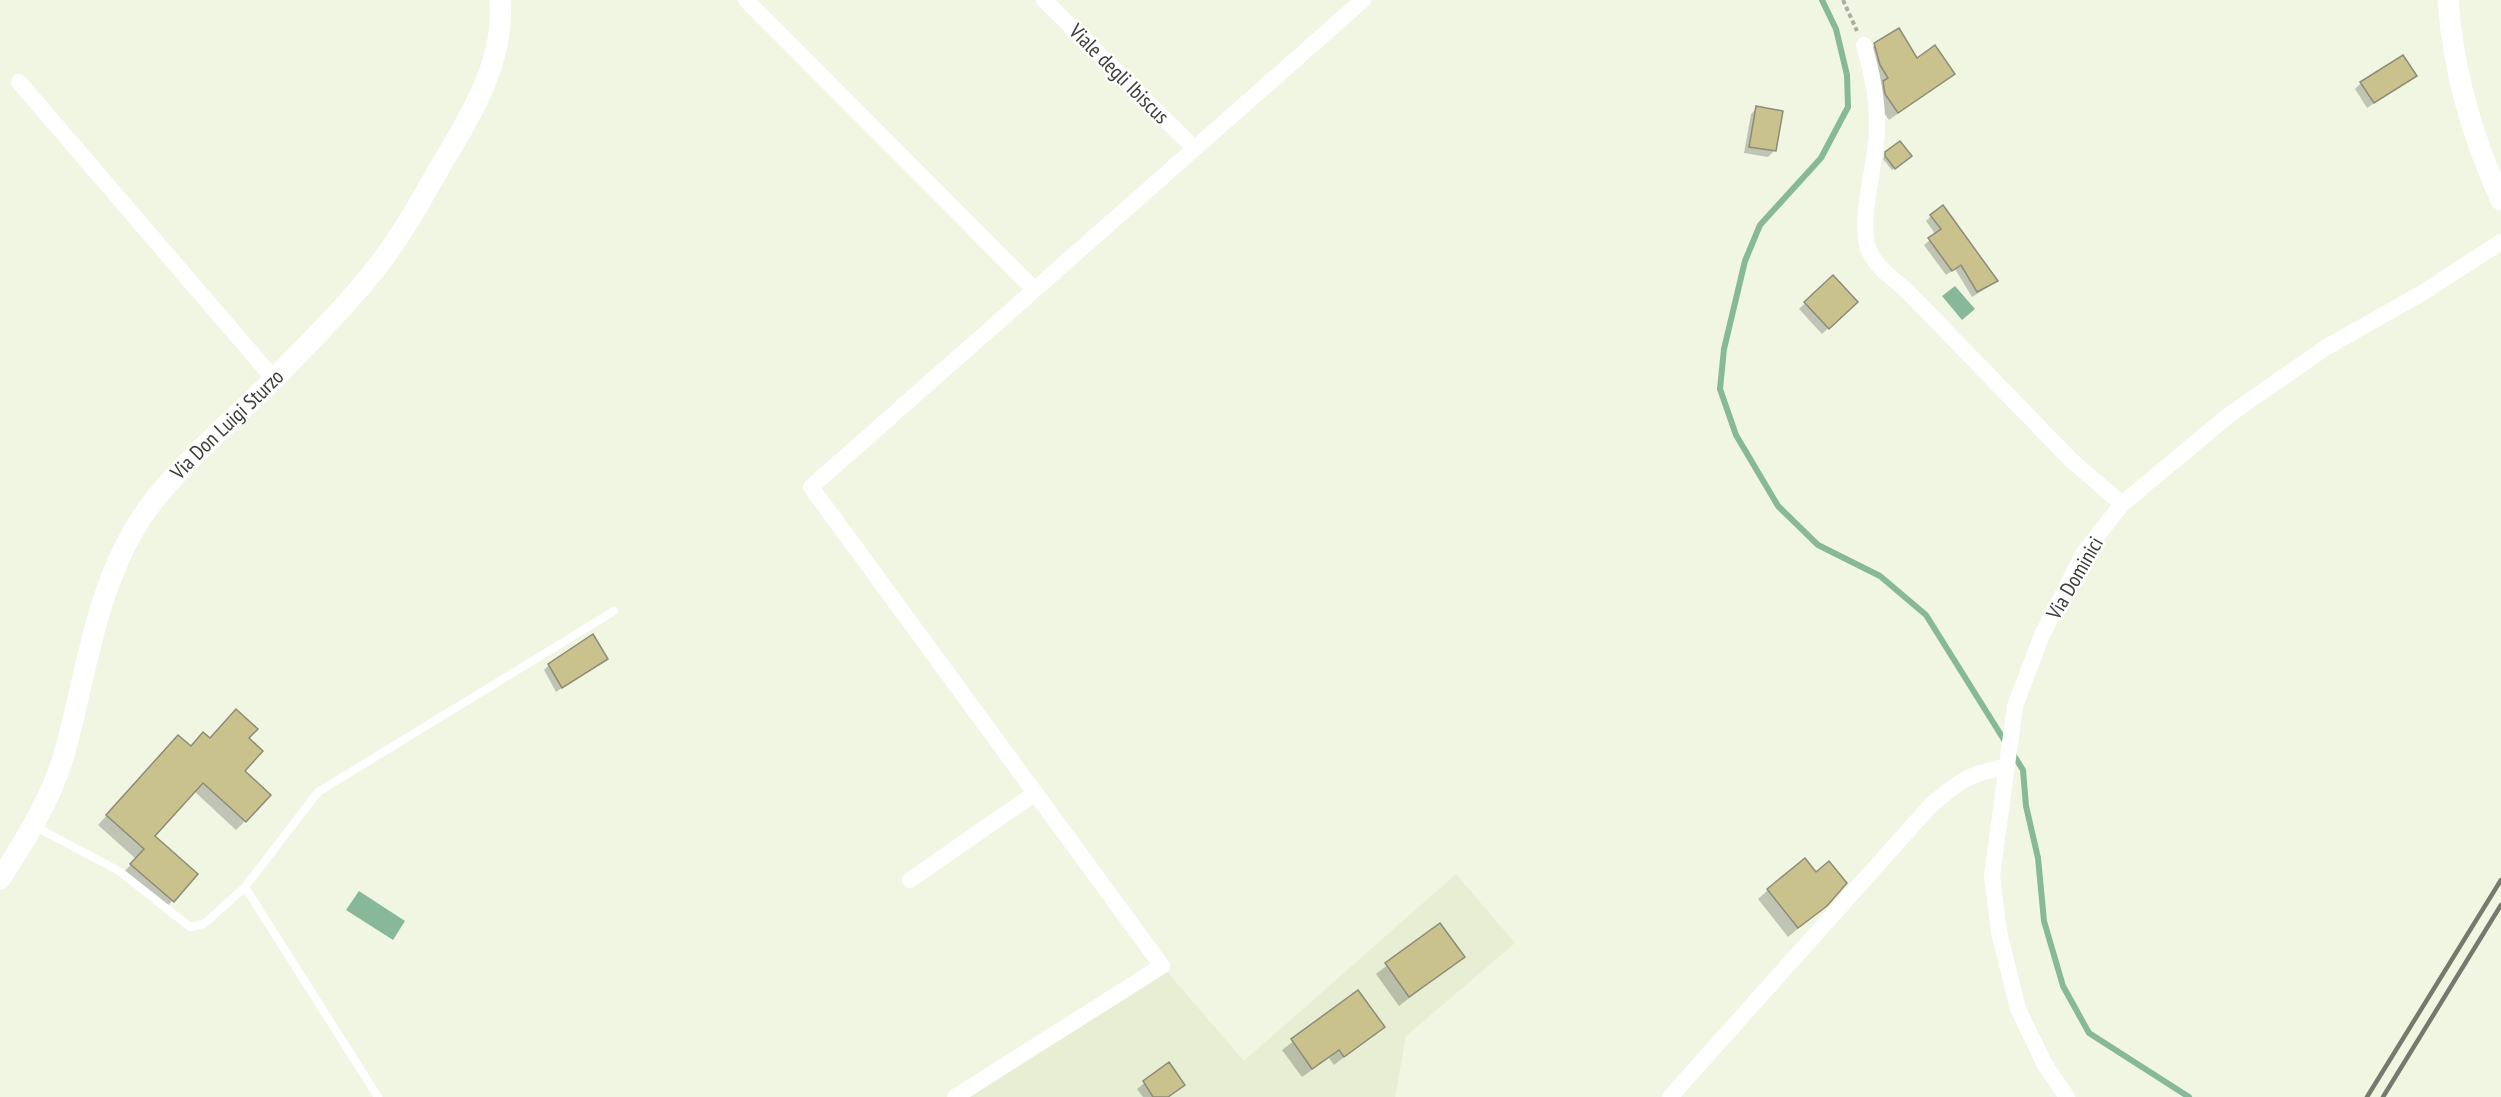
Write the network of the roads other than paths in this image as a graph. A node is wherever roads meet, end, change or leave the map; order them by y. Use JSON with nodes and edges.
{"nodes":[{"id":1,"x":500,"y":0,"type":"edge"},
{"id":2,"x":746,"y":0,"type":"edge"},
{"id":3,"x":1044,"y":0,"type":"edge"},
{"id":4,"x":1363,"y":0,"type":"edge"},
{"id":5,"x":2448,"y":0,"type":"edge"},
{"id":6,"x":1864,"y":45,"type":"road end"},
{"id":7,"x":19,"y":82,"type":"dead end"},
{"id":8,"x":1194,"y":148,"type":"junction"},
{"id":9,"x":2501,"y":200,"type":"edge"},
{"id":10,"x":2501,"y":242,"type":"edge"},
{"id":11,"x":1034,"y":290,"type":"junction"},
{"id":12,"x":274,"y":379,"type":"junction"},
{"id":13,"x":2122,"y":504,"type":"junction"},
{"id":14,"x":614,"y":611,"type":"dead end"},
{"id":15,"x":2007,"y":764,"type":"junction"},
{"id":16,"x":1034,"y":794,"type":"junction"},
{"id":17,"x":33,"y":825,"type":"junction"},
{"id":18,"x":2,"y":871,"type":"edge"},
{"id":19,"x":910,"y":880,"type":"dead end"},
{"id":20,"x":245,"y":887,"type":"junction"},
{"id":21,"x":378,"y":1097,"type":"edge"},
{"id":22,"x":955,"y":1097,"type":"edge"},
{"id":23,"x":1670,"y":1097,"type":"edge"},
{"id":24,"x":2067,"y":1097,"type":"edge"}],
"edges":[{"from":1,"to":12,"type":"street","name":"Via Don Luigi Sturzo"},
{"from":2,"to":11,"type":"street"},
{"from":3,"to":8,"type":"street","name":"Viale degli Ibiscus"},
{"from":4,"to":8,"type":"street"},
{"from":5,"to":9,"type":"street"},
{"from":6,"to":13,"type":"street"},
{"from":7,"to":12,"type":"street"},
{"from":8,"to":11,"type":"street"},
{"from":10,"to":13,"type":"street","name":"Via Dominici"},
{"from":11,"to":16,"type":"street"},
{"from":12,"to":17,"type":"street","name":"Via Don Luigi Sturzo"},
{"from":13,"to":15,"type":"street","name":"Via Dominici"},
{"from":14,"to":20,"type":"lane"},
{"from":15,"to":23,"type":"street"},
{"from":15,"to":24,"type":"street","name":"Via Dominici"},
{"from":16,"to":19,"type":"street"},
{"from":16,"to":22,"type":"street"},
{"from":17,"to":18,"type":"street","name":"Via Don Luigi Sturzo"},
{"from":17,"to":20,"type":"lane"},
{"from":20,"to":21,"type":"lane"}]}
